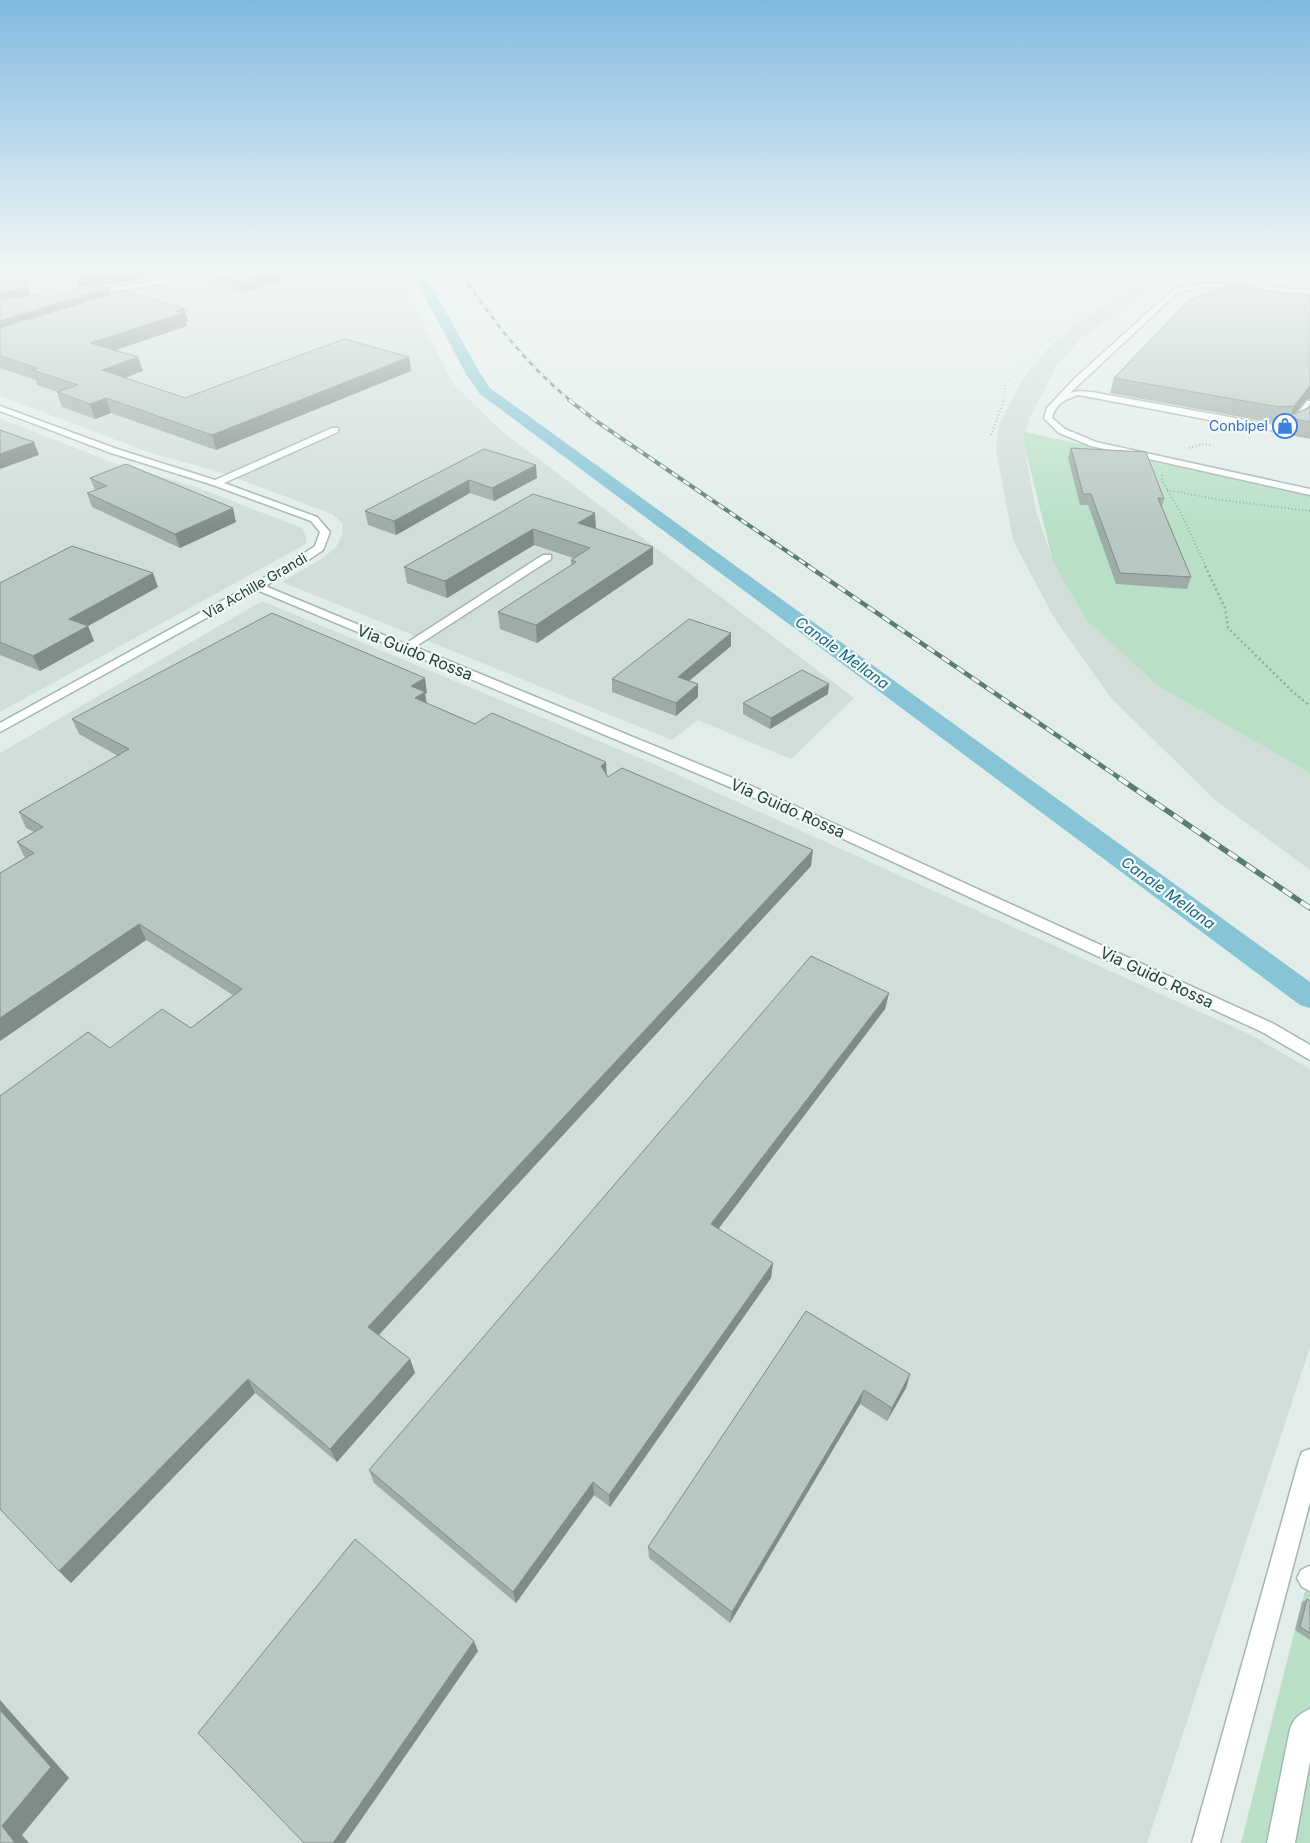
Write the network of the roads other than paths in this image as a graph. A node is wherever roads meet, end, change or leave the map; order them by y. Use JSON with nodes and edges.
{"nodes":[{"id":1,"x":1104,"y":357,"type":"edge"},
{"id":2,"x":1060,"y":399,"type":"junction"},
{"id":3,"x":1310,"y":403,"type":"edge"},
{"id":4,"x":0,"y":408,"type":"edge"},
{"id":5,"x":335,"y":430,"type":"dead end"},
{"id":6,"x":216,"y":483,"type":"junction"},
{"id":7,"x":1310,"y":492,"type":"edge"},
{"id":8,"x":547,"y":556,"type":"edge"},
{"id":9,"x":256,"y":586,"type":"junction"},
{"id":10,"x":406,"y":648,"type":"junction"},
{"id":11,"x":0,"y":728,"type":"edge"},
{"id":12,"x":1310,"y":1053,"type":"edge"},
{"id":13,"x":1310,"y":1460,"type":"edge"},
{"id":14,"x":1310,"y":1722,"type":"edge"},
{"id":15,"x":1206,"y":1843,"type":"edge"},
{"id":16,"x":1281,"y":1843,"type":"edge"}],
"edges":[{"from":1,"to":2,"type":"street"},
{"from":2,"to":3,"type":"street"},
{"from":2,"to":7,"type":"street"},
{"from":4,"to":6,"type":"street","name":"Via Achille Grandi"},
{"from":5,"to":6,"type":"street"},
{"from":6,"to":9,"type":"street","name":"Via Achille Grandi"},
{"from":8,"to":10,"type":"street"},
{"from":9,"to":10,"type":"street","name":"Via Guido Rossa"},
{"from":9,"to":11,"type":"street","name":"Via Achille Grandi"},
{"from":10,"to":12,"type":"street","name":"Via Guido Rossa"},
{"from":13,"to":15,"type":"street"},
{"from":14,"to":16,"type":"street"}]}
